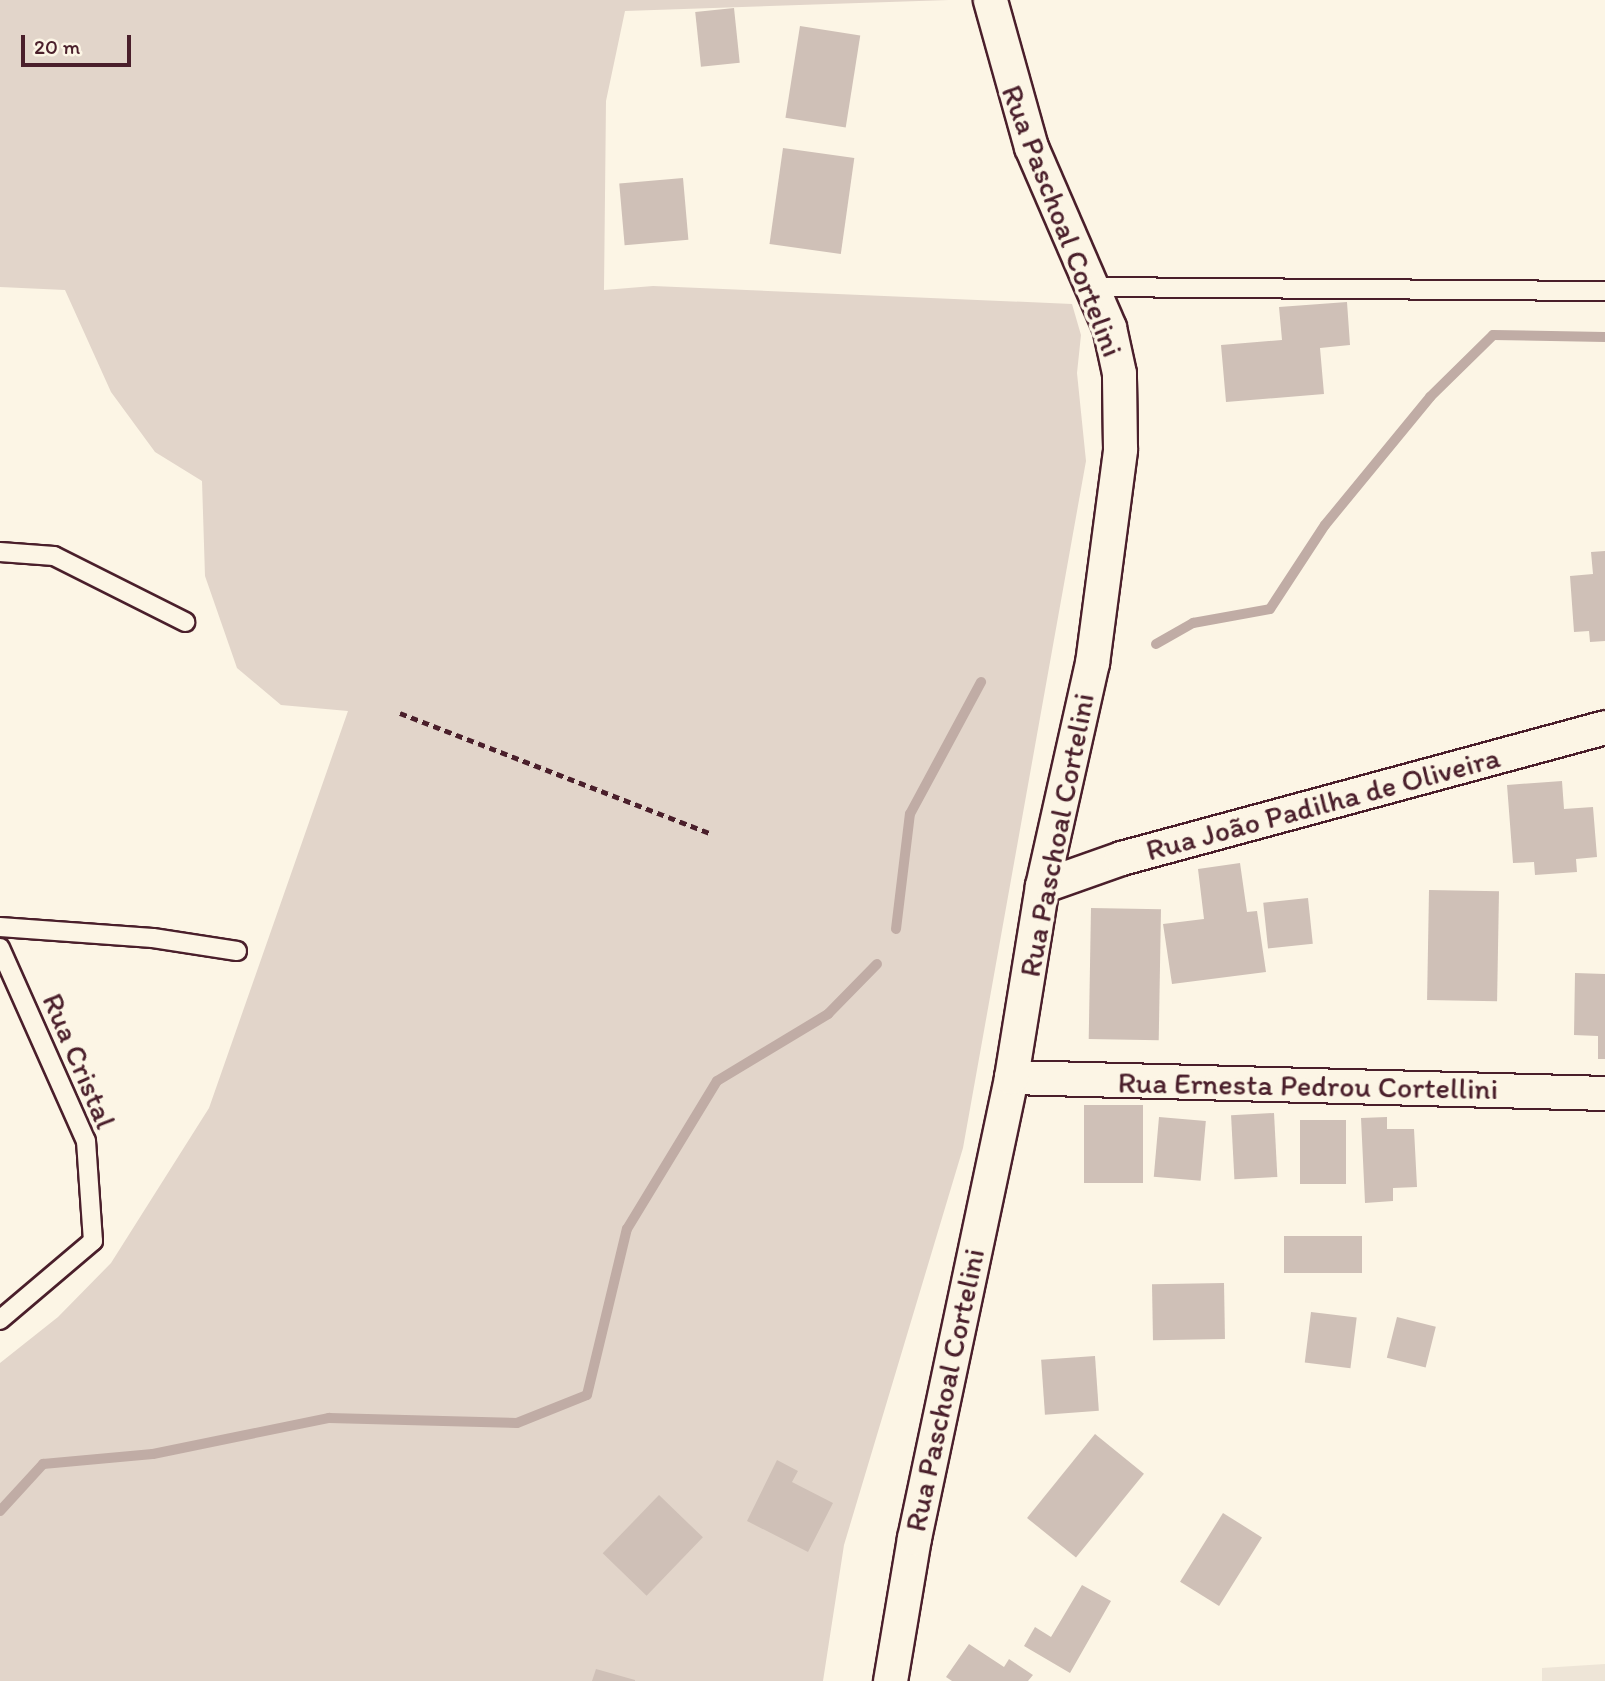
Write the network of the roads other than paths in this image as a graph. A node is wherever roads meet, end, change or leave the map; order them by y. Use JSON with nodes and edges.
{"nodes":[{"id":1,"x":990,"y":0,"type":"edge"},
{"id":2,"x":1091,"y":287,"type":"junction"},
{"id":3,"x":1605,"y":291,"type":"edge"},
{"id":4,"x":0,"y":552,"type":"edge"},
{"id":5,"x":185,"y":622,"type":"dead end"},
{"id":6,"x":1605,"y":727,"type":"edge"},
{"id":7,"x":1042,"y":886,"type":"junction"},
{"id":8,"x":0,"y":927,"type":"edge"},
{"id":9,"x":0,"y":948,"type":"edge"},
{"id":10,"x":237,"y":951,"type":"dead end"},
{"id":11,"x":1012,"y":1077,"type":"junction"},
{"id":12,"x":1605,"y":1093,"type":"edge"},
{"id":13,"x":0,"y":1320,"type":"edge"},
{"id":14,"x":890,"y":1681,"type":"edge"}],
"edges":[{"from":1,"to":2,"type":"street","name":"Rua Paschoal Cortelini"},
{"from":2,"to":3,"type":"lane"},
{"from":2,"to":7,"type":"street","name":"Rua Paschoal Cortelini"},
{"from":4,"to":5,"type":"lane"},
{"from":6,"to":7,"type":"street","name":"Rua João Padilha de Oliveira"},
{"from":7,"to":11,"type":"street","name":"Rua Paschoal Cortelini"},
{"from":8,"to":10,"type":"lane"},
{"from":9,"to":13,"type":"lane","name":"Rua Cristal"},
{"from":11,"to":12,"type":"street","name":"Rua Ernesta Pedrou Cortellini"},
{"from":11,"to":14,"type":"street","name":"Rua Paschoal Cortelini"}]}
